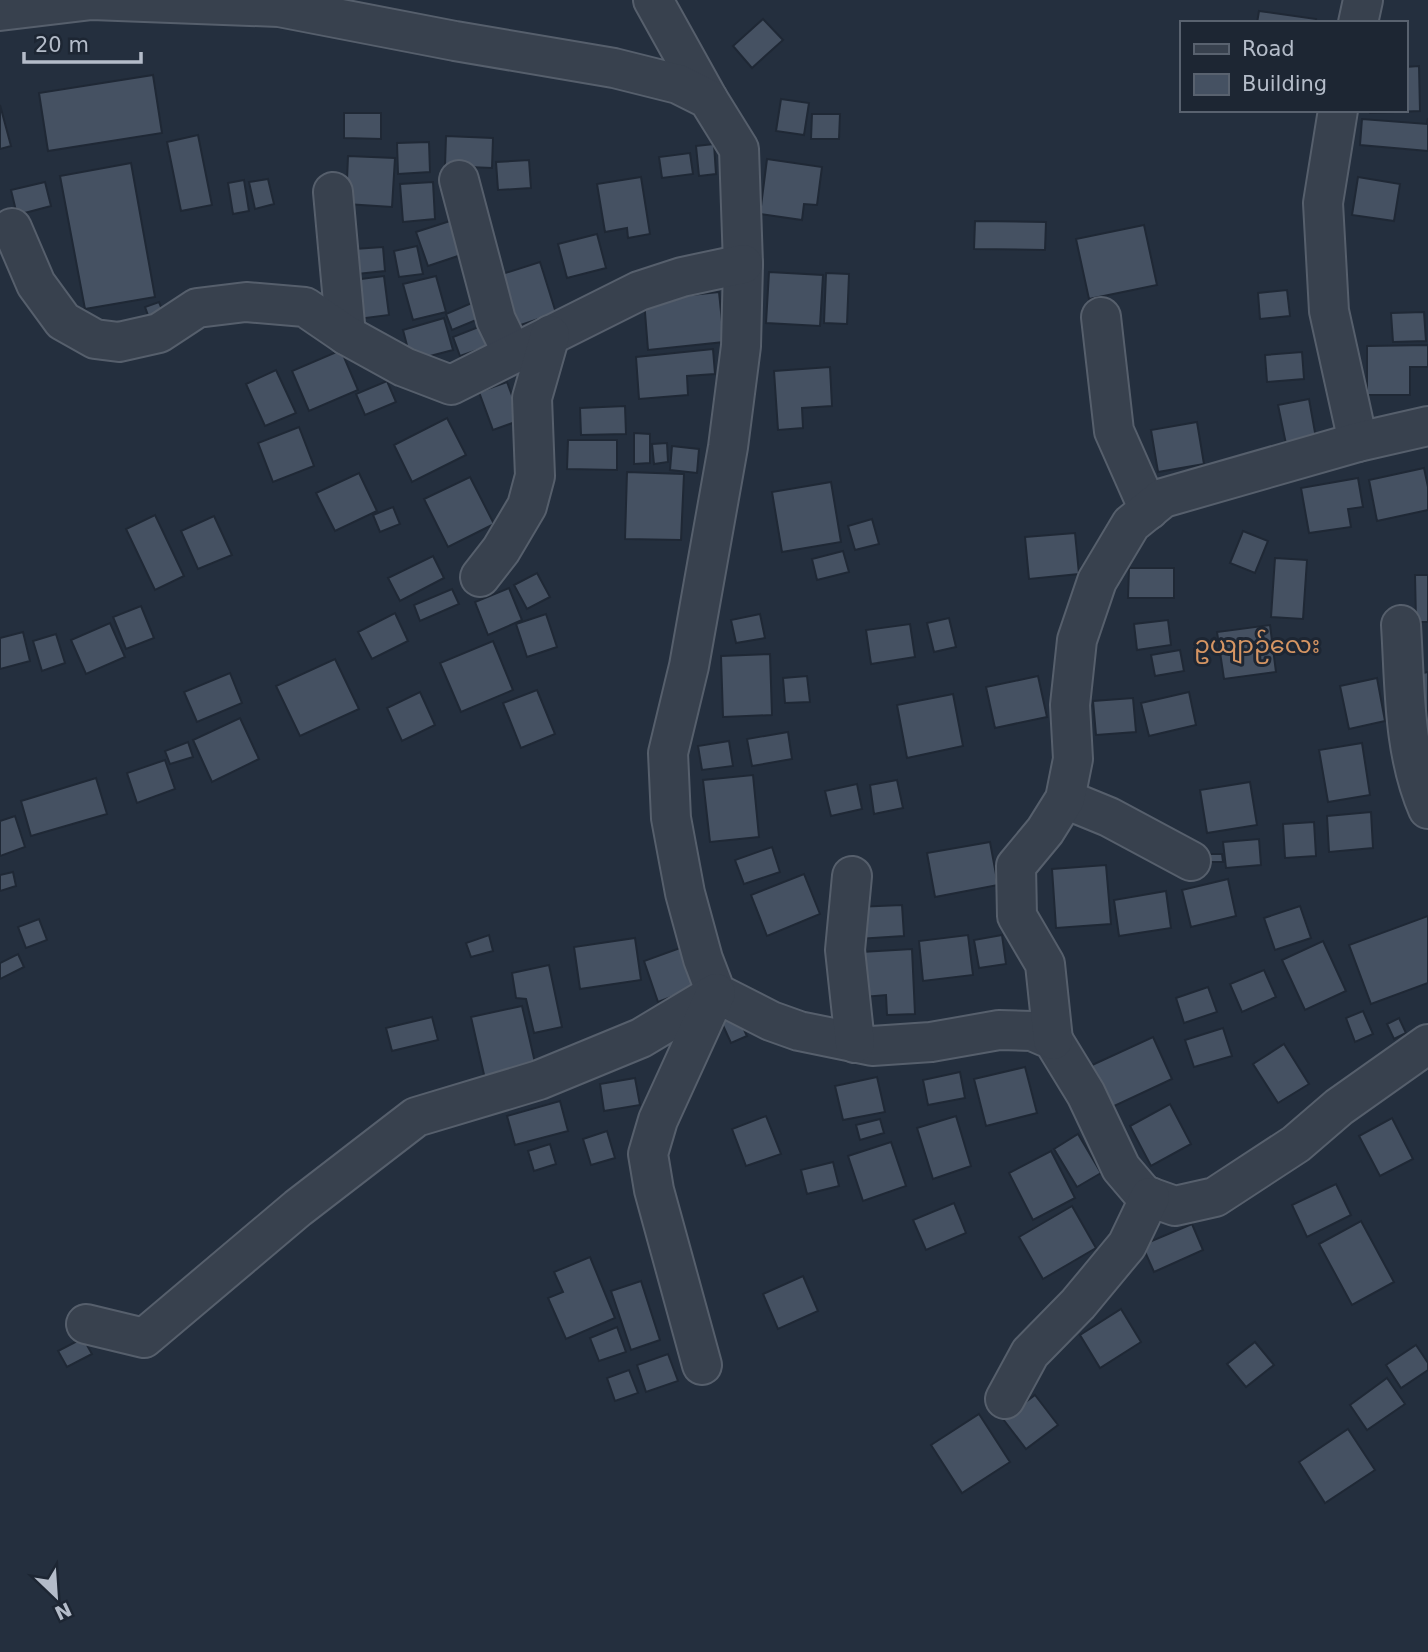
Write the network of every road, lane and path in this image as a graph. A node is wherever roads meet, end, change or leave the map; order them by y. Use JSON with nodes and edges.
{"nodes":[{"id":1,"x":653,"y":0,"type":"edge"},
{"id":2,"x":1363,"y":0,"type":"edge"},
{"id":3,"x":277,"y":4,"type":"edge"},
{"id":4,"x":0,"y":11,"type":"edge"},
{"id":5,"x":1358,"y":21,"type":"edge"},
{"id":6,"x":708,"y":99,"type":"junction"},
{"id":7,"x":1338,"y":112,"type":"edge"},
{"id":8,"x":459,"y":180,"type":"dead end"},
{"id":9,"x":333,"y":192,"type":"dead end"},
{"id":10,"x":12,"y":228,"type":"dead end"},
{"id":11,"x":743,"y":264,"type":"junction"},
{"id":12,"x":1101,"y":317,"type":"dead end"},
{"id":13,"x":346,"y":335,"type":"junction"},
{"id":14,"x":550,"y":335,"type":"junction"},
{"id":15,"x":512,"y":353,"type":"junction"},
{"id":16,"x":1428,"y":426,"type":"edge"},
{"id":17,"x":1358,"y":442,"type":"junction"},
{"id":18,"x":1149,"y":510,"type":"junction"},
{"id":19,"x":480,"y":578,"type":"dead end"},
{"id":20,"x":1401,"y":625,"type":"dead end"},
{"id":21,"x":1065,"y":799,"type":"junction"},
{"id":22,"x":1428,"y":809,"type":"edge"},
{"id":23,"x":1191,"y":861,"type":"dead end"},
{"id":24,"x":852,"y":876,"type":"dead end"},
{"id":25,"x":716,"y":993,"type":"junction"},
{"id":26,"x":1053,"y":1040,"type":"junction"},
{"id":27,"x":855,"y":1043,"type":"junction"},
{"id":28,"x":1428,"y":1044,"type":"edge"},
{"id":29,"x":1150,"y":1197,"type":"junction"},
{"id":30,"x":86,"y":1324,"type":"dead end"},
{"id":31,"x":702,"y":1365,"type":"dead end"},
{"id":32,"x":1005,"y":1399,"type":"dead end"}],
"edges":[{"from":1,"to":6,"type":"street"},
{"from":2,"to":5,"type":"street"},
{"from":3,"to":4,"type":"street"},
{"from":3,"to":6,"type":"street"},
{"from":6,"to":11,"type":"street"},
{"from":7,"to":17,"type":"street"},
{"from":8,"to":15,"type":"street"},
{"from":9,"to":13,"type":"street"},
{"from":10,"to":13,"type":"street"},
{"from":11,"to":14,"type":"street"},
{"from":11,"to":25,"type":"street"},
{"from":12,"to":18,"type":"street"},
{"from":13,"to":15,"type":"street"},
{"from":14,"to":15,"type":"street"},
{"from":14,"to":19,"type":"street"},
{"from":16,"to":17,"type":"street"},
{"from":17,"to":18,"type":"street"},
{"from":18,"to":21,"type":"street"},
{"from":20,"to":22,"type":"street"},
{"from":21,"to":23,"type":"street"},
{"from":21,"to":26,"type":"street"},
{"from":24,"to":27,"type":"street"},
{"from":25,"to":27,"type":"street"},
{"from":25,"to":30,"type":"street"},
{"from":25,"to":31,"type":"street"},
{"from":26,"to":27,"type":"street"},
{"from":26,"to":29,"type":"street"},
{"from":28,"to":29,"type":"street"},
{"from":29,"to":32,"type":"street"}]}
